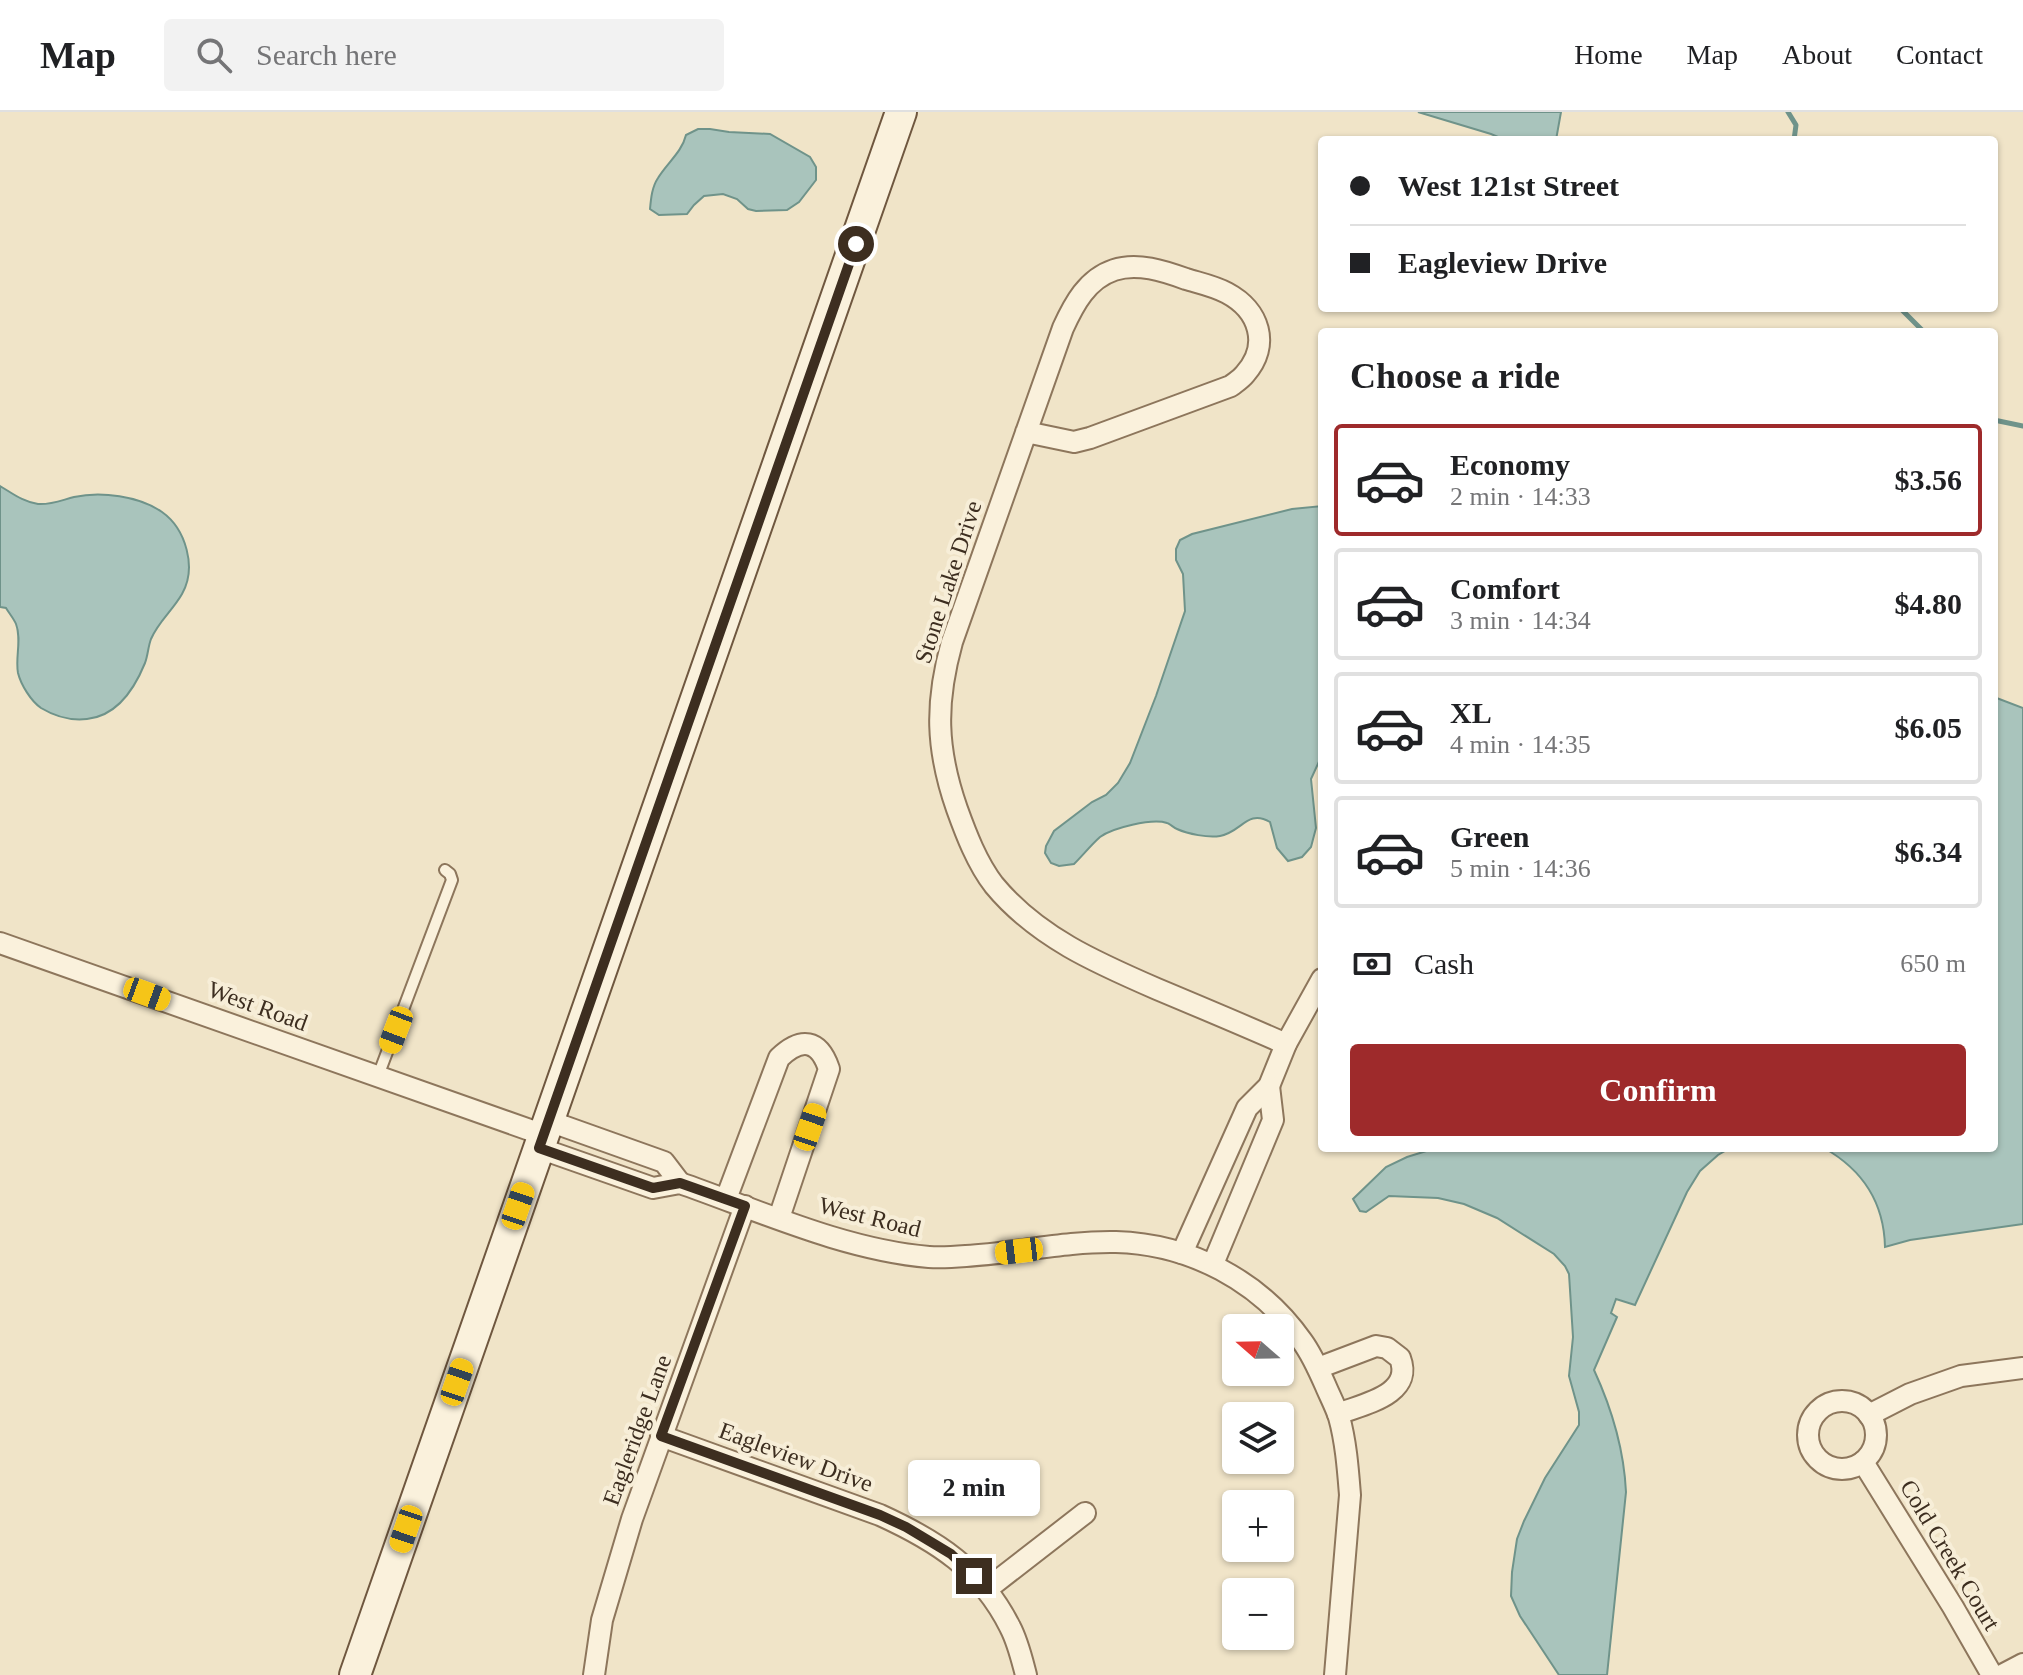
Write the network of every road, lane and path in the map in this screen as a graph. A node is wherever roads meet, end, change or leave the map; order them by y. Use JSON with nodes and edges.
{"nodes":[{"id":1,"x":901,"y":112,"type":"edge"},
{"id":2,"x":1026,"y":432,"type":"junction"},
{"id":3,"x":445,"y":870,"type":"dead end"},
{"id":4,"x":0,"y":943,"type":"edge"},
{"id":5,"x":1318,"y":986,"type":"edge"},
{"id":6,"x":1286,"y":1044,"type":"junction"},
{"id":7,"x":378,"y":1076,"type":"junction"},
{"id":8,"x":1269,"y":1086,"type":"junction"},
{"id":9,"x":544,"y":1135,"type":"junction"},
{"id":10,"x":680,"y":1183,"type":"junction"},
{"id":11,"x":736,"y":1203,"type":"junction"},
{"id":12,"x":779,"y":1218,"type":"junction"},
{"id":13,"x":1182,"y":1253,"type":"junction"},
{"id":14,"x":1213,"y":1264,"type":"junction"},
{"id":15,"x":1318,"y":1368,"type":"junction"},
{"id":16,"x":2023,"y":1368,"type":"edge"},
{"id":17,"x":1338,"y":1414,"type":"junction"},
{"id":18,"x":1869,"y":1415,"type":"junction"},
{"id":19,"x":661,"y":1436,"type":"junction"},
{"id":20,"x":1863,"y":1462,"type":"junction"},
{"id":21,"x":1085,"y":1513,"type":"dead end"},
{"id":22,"x":987,"y":1589,"type":"junction"},
{"id":23,"x":2023,"y":1664,"type":"edge"},
{"id":24,"x":355,"y":1675,"type":"edge"},
{"id":25,"x":594,"y":1675,"type":"edge"},
{"id":26,"x":1026,"y":1675,"type":"edge"},
{"id":27,"x":1335,"y":1675,"type":"edge"},
{"id":28,"x":1992,"y":1675,"type":"edge"},
{"id":29,"x":2002,"y":1675,"type":"edge"}],
"edges":[{"from":1,"to":9,"type":"street"},
{"from":2,"to":2,"type":"street","name":"Stone Lake Drive"},
{"from":2,"to":6,"type":"street","name":"Stone Lake Drive"},
{"from":3,"to":7,"type":"lane"},
{"from":4,"to":7,"type":"street","name":"West Road"},
{"from":5,"to":6,"type":"street"},
{"from":6,"to":8,"type":"street"},
{"from":7,"to":9,"type":"street","name":"West Road"},
{"from":8,"to":13,"type":"street"},
{"from":8,"to":14,"type":"street"},
{"from":9,"to":10,"type":"street","name":"West Road"},
{"from":9,"to":10,"type":"street","name":"West Road"},
{"from":9,"to":24,"type":"street"},
{"from":10,"to":11,"type":"street","name":"West Road"},
{"from":11,"to":12,"type":"street","name":"West Road"},
{"from":11,"to":12,"type":"street","name":"Eagleridge Lane"},
{"from":11,"to":19,"type":"street","name":"Eagleridge Lane"},
{"from":12,"to":13,"type":"street","name":"West Road"},
{"from":13,"to":14,"type":"street","name":"West Road"},
{"from":14,"to":15,"type":"street","name":"West Road"},
{"from":15,"to":17,"type":"street","name":"West Road"},
{"from":15,"to":17,"type":"street"},
{"from":16,"to":18,"type":"street"},
{"from":17,"to":27,"type":"street","name":"West Road"},
{"from":18,"to":20,"type":"street"},
{"from":18,"to":20,"type":"street"},
{"from":19,"to":22,"type":"street","name":"Eagleview Drive"},
{"from":19,"to":25,"type":"street","name":"Eagleridge Lane"},
{"from":20,"to":28,"type":"street","name":"Cold Creek Court"},
{"from":21,"to":22,"type":"street"},
{"from":22,"to":26,"type":"street","name":"Eagleview Drive"},
{"from":23,"to":29,"type":"street"}]}
